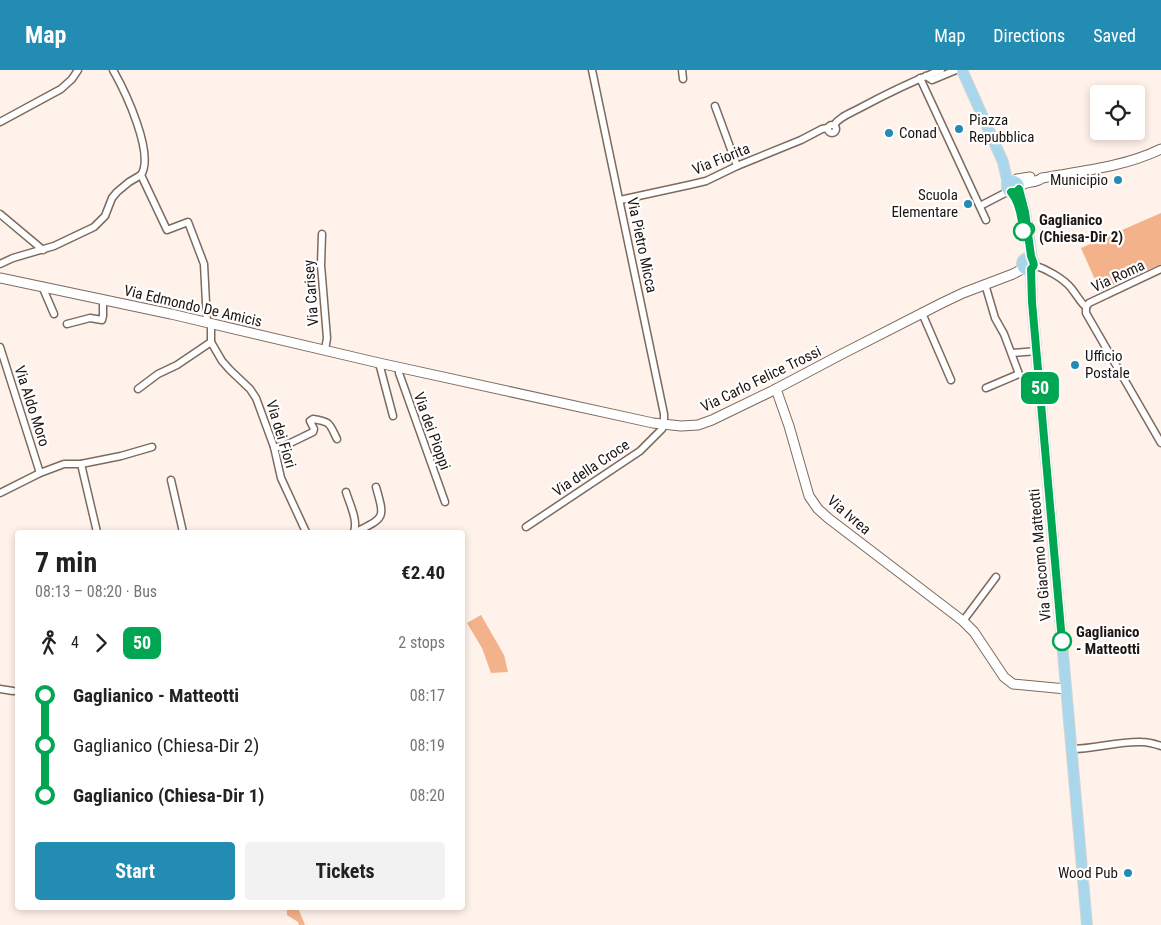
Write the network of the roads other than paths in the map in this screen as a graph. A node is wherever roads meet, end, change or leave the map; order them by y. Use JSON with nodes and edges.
{"nodes":[{"id":1,"x":78,"y":70,"type":"edge"},
{"id":2,"x":113,"y":70,"type":"edge"},
{"id":3,"x":592,"y":70,"type":"edge"},
{"id":4,"x":682,"y":70,"type":"edge"},
{"id":5,"x":940,"y":70,"type":"edge"},
{"id":6,"x":956,"y":70,"type":"edge"},
{"id":7,"x":962,"y":70,"type":"edge"},
{"id":8,"x":923,"y":77,"type":"junction"},
{"id":9,"x":683,"y":79,"type":"dead end"},
{"id":10,"x":715,"y":106,"type":"dead end"},
{"id":11,"x":0,"y":122,"type":"edge"},
{"id":12,"x":1161,"y":149,"type":"edge"},
{"id":13,"x":737,"y":166,"type":"junction"},
{"id":14,"x":142,"y":175,"type":"junction"},
{"id":15,"x":1014,"y":187,"type":"junction"},
{"id":16,"x":620,"y":200,"type":"junction"},
{"id":17,"x":980,"y":206,"type":"junction"},
{"id":18,"x":0,"y":214,"type":"edge"},
{"id":19,"x":986,"y":220,"type":"dead end"},
{"id":20,"x":322,"y":234,"type":"dead end"},
{"id":21,"x":43,"y":250,"type":"junction"},
{"id":22,"x":0,"y":264,"type":"edge"},
{"id":23,"x":1029,"y":265,"type":"junction"},
{"id":24,"x":1161,"y":269,"type":"edge"},
{"id":25,"x":0,"y":278,"type":"edge"},
{"id":26,"x":985,"y":284,"type":"junction"},
{"id":27,"x":42,"y":286,"type":"junction"},
{"id":28,"x":103,"y":300,"type":"junction"},
{"id":29,"x":1086,"y":307,"type":"junction"},
{"id":30,"x":922,"y":313,"type":"junction"},
{"id":31,"x":54,"y":314,"type":"dead end"},
{"id":32,"x":67,"y":324,"type":"dead end"},
{"id":33,"x":209,"y":324,"type":"junction"},
{"id":34,"x":211,"y":342,"type":"junction"},
{"id":35,"x":0,"y":347,"type":"edge"},
{"id":36,"x":325,"y":350,"type":"junction"},
{"id":37,"x":1037,"y":351,"type":"junction"},
{"id":38,"x":1012,"y":353,"type":"junction"},
{"id":39,"x":379,"y":363,"type":"junction"},
{"id":40,"x":399,"y":367,"type":"junction"},
{"id":41,"x":457,"y":379,"type":"joint"},
{"id":42,"x":951,"y":380,"type":"dead end"},
{"id":43,"x":986,"y":388,"type":"dead end"},
{"id":44,"x":138,"y":389,"type":"dead end"},
{"id":45,"x":776,"y":389,"type":"junction"},
{"id":46,"x":393,"y":416,"type":"dead end"},
{"id":47,"x":664,"y":425,"type":"junction"},
{"id":48,"x":1158,"y":429,"type":"edge"},
{"id":49,"x":337,"y":439,"type":"dead end"},
{"id":50,"x":1161,"y":443,"type":"edge"},
{"id":51,"x":152,"y":447,"type":"dead end"},
{"id":52,"x":274,"y":447,"type":"junction"},
{"id":53,"x":81,"y":464,"type":"junction"},
{"id":54,"x":40,"y":473,"type":"junction"},
{"id":55,"x":171,"y":480,"type":"dead end"},
{"id":56,"x":376,"y":487,"type":"dead end"},
{"id":57,"x":346,"y":492,"type":"dead end"},
{"id":58,"x":0,"y":493,"type":"edge"},
{"id":59,"x":445,"y":502,"type":"dead end"},
{"id":60,"x":526,"y":527,"type":"dead end"},
{"id":61,"x":97,"y":530,"type":"edge"},
{"id":62,"x":183,"y":530,"type":"edge"},
{"id":63,"x":305,"y":530,"type":"edge"},
{"id":64,"x":355,"y":530,"type":"edge"},
{"id":65,"x":359,"y":530,"type":"edge"},
{"id":66,"x":996,"y":577,"type":"dead end"},
{"id":67,"x":963,"y":621,"type":"junction"},
{"id":68,"x":0,"y":689,"type":"edge"},
{"id":69,"x":1066,"y":689,"type":"junction"},
{"id":70,"x":14,"y":691,"type":"dead end"},
{"id":71,"x":1161,"y":746,"type":"edge"},
{"id":72,"x":1071,"y":749,"type":"junction"},
{"id":73,"x":1087,"y":925,"type":"edge"}],
"edges":[{"from":1,"to":11,"type":"street"},
{"from":2,"to":14,"type":"street"},
{"from":3,"to":16,"type":"street","name":"Via Pietro Micca"},
{"from":4,"to":9,"type":"street"},
{"from":5,"to":8,"type":"street"},
{"from":6,"to":8,"type":"street"},
{"from":7,"to":15,"type":"main road","name":"Via Giacomo Matteotti"},
{"from":8,"to":13,"type":"street","name":"Via Fiorita"},
{"from":8,"to":17,"type":"street"},
{"from":10,"to":13,"type":"street"},
{"from":12,"to":15,"type":"street"},
{"from":13,"to":16,"type":"street","name":"Via Fiorita"},
{"from":14,"to":21,"type":"street"},
{"from":14,"to":33,"type":"street"},
{"from":15,"to":17,"type":"street"},
{"from":15,"to":23,"type":"main road","name":"Via Giacomo Matteotti"},
{"from":16,"to":47,"type":"street","name":"Via Pietro Micca"},
{"from":17,"to":19,"type":"street"},
{"from":18,"to":21,"type":"street"},
{"from":20,"to":36,"type":"street","name":"Via Carisey"},
{"from":21,"to":22,"type":"street"},
{"from":23,"to":26,"type":"street","name":"Via Carlo Felice Trossi"},
{"from":23,"to":29,"type":"street"},
{"from":23,"to":37,"type":"main road","name":"Via Giacomo Matteotti"},
{"from":24,"to":29,"type":"street","name":"Via Roma"},
{"from":25,"to":27,"type":"street","name":"Via Edmondo De Amicis"},
{"from":26,"to":30,"type":"street","name":"Via Carlo Felice Trossi"},
{"from":26,"to":38,"type":"street"},
{"from":27,"to":28,"type":"street","name":"Via Edmondo De Amicis"},
{"from":27,"to":31,"type":"street"},
{"from":28,"to":32,"type":"street"},
{"from":28,"to":33,"type":"street","name":"Via Edmondo De Amicis"},
{"from":29,"to":48,"type":"street"},
{"from":30,"to":42,"type":"street"},
{"from":30,"to":45,"type":"street","name":"Via Carlo Felice Trossi"},
{"from":33,"to":34,"type":"street"},
{"from":33,"to":36,"type":"street","name":"Via Edmondo De Amicis"},
{"from":34,"to":44,"type":"street"},
{"from":34,"to":52,"type":"street","name":"Via dei Fiori"},
{"from":35,"to":54,"type":"street","name":"Via Aldo Moro"},
{"from":36,"to":39,"type":"street","name":"Via Edmondo De Amicis"},
{"from":37,"to":38,"type":"street"},
{"from":37,"to":69,"type":"main road","name":"Via Giacomo Matteotti"},
{"from":38,"to":43,"type":"street"},
{"from":39,"to":40,"type":"street","name":"Via Edmondo De Amicis"},
{"from":39,"to":46,"type":"street"},
{"from":40,"to":41,"type":"street","name":"Via Edmondo De Amicis"},
{"from":40,"to":59,"type":"street","name":"Via dei Pioppi"},
{"from":41,"to":47,"type":"street","name":"Via Carlo Felice Trossi"},
{"from":45,"to":47,"type":"street","name":"Via Carlo Felice Trossi"},
{"from":45,"to":67,"type":"street","name":"Via Ivrea"},
{"from":47,"to":60,"type":"street","name":"Via della Croce"},
{"from":48,"to":50,"type":"street"},
{"from":49,"to":52,"type":"street"},
{"from":51,"to":53,"type":"street"},
{"from":52,"to":63,"type":"street","name":"Via dei Fiori"},
{"from":53,"to":54,"type":"street"},
{"from":53,"to":61,"type":"street"},
{"from":54,"to":58,"type":"street"},
{"from":55,"to":62,"type":"street"},
{"from":56,"to":65,"type":"street"},
{"from":57,"to":64,"type":"street"},
{"from":66,"to":67,"type":"street"},
{"from":67,"to":69,"type":"street","name":"Via Ivrea"},
{"from":68,"to":70,"type":"street"},
{"from":69,"to":72,"type":"main road","name":"Via Giacomo Matteotti"},
{"from":71,"to":72,"type":"street"},
{"from":72,"to":73,"type":"main road","name":"Via Giacomo Matteotti"}]}
